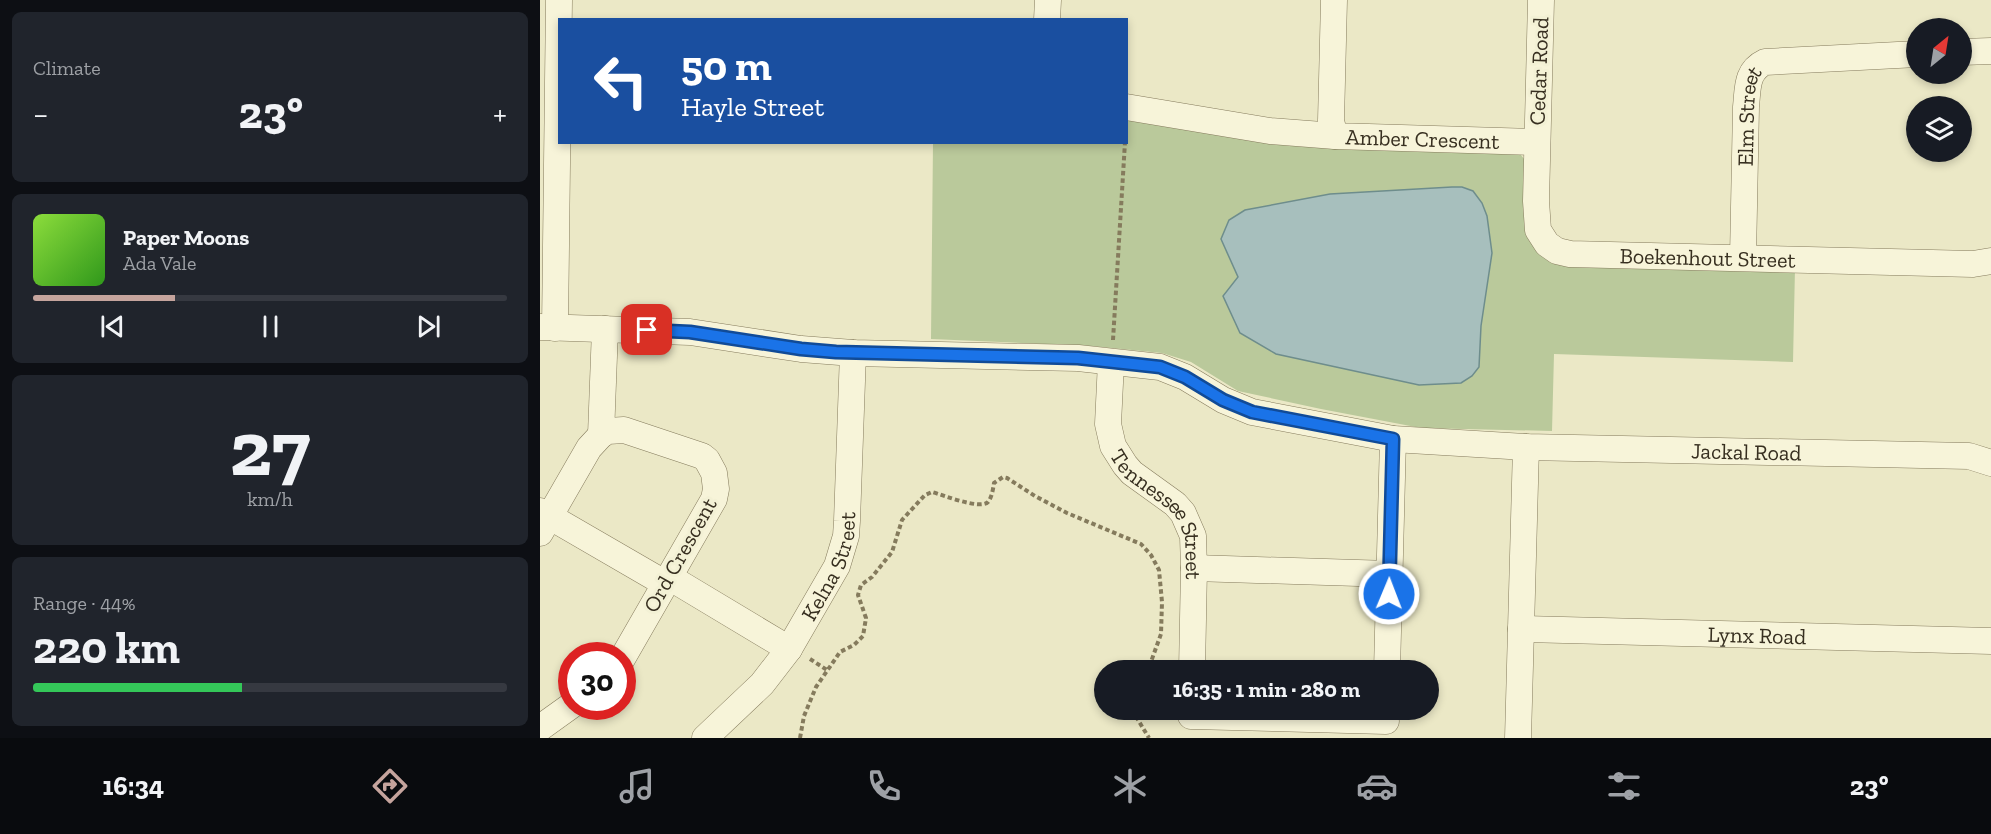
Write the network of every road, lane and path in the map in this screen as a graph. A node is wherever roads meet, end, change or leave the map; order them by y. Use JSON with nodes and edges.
{"nodes":[{"id":1,"x":559,"y":0,"type":"edge"},
{"id":2,"x":1048,"y":0,"type":"edge"},
{"id":3,"x":1334,"y":0,"type":"edge"},
{"id":4,"x":1541,"y":0,"type":"edge"},
{"id":5,"x":1047,"y":18,"type":"edge"},
{"id":6,"x":1991,"y":51,"type":"edge"},
{"id":7,"x":1972,"y":52,"type":"edge"},
{"id":8,"x":1906,"y":55,"type":"edge"},
{"id":9,"x":1128,"y":107,"type":"edge"},
{"id":10,"x":552,"y":123,"type":"edge"},
{"id":11,"x":1335,"y":136,"type":"junction"},
{"id":12,"x":1537,"y":142,"type":"junction"},
{"id":13,"x":1125,"y":144,"type":"edge"},
{"id":14,"x":1743,"y":258,"type":"junction"},
{"id":15,"x":1982,"y":263,"type":"edge"},
{"id":16,"x":547,"y":327,"type":"edge"},
{"id":17,"x":605,"y":329,"type":"junction"},
{"id":18,"x":853,"y":353,"type":"junction"},
{"id":19,"x":1111,"y":362,"type":"junction"},
{"id":20,"x":600,"y":435,"type":"junction"},
{"id":21,"x":1393,"y":439,"type":"junction"},
{"id":22,"x":1526,"y":447,"type":"junction"},
{"id":23,"x":1980,"y":459,"type":"edge"},
{"id":24,"x":543,"y":520,"type":"edge"},
{"id":25,"x":1194,"y":568,"type":"junction"},
{"id":26,"x":1390,"y":574,"type":"junction"},
{"id":27,"x":668,"y":580,"type":"junction"},
{"id":28,"x":1521,"y":629,"type":"junction"},
{"id":29,"x":1991,"y":641,"type":"edge"},
{"id":30,"x":632,"y":642,"type":"edge"},
{"id":31,"x":789,"y":649,"type":"junction"},
{"id":32,"x":1152,"y":660,"type":"edge"},
{"id":33,"x":1192,"y":660,"type":"edge"},
{"id":34,"x":1387,"y":660,"type":"edge"},
{"id":35,"x":558,"y":715,"type":"edge"},
{"id":36,"x":1138,"y":720,"type":"edge"},
{"id":37,"x":1190,"y":721,"type":"edge"},
{"id":38,"x":1386,"y":723,"type":"edge"},
{"id":39,"x":540,"y":728,"type":"edge"},
{"id":40,"x":705,"y":738,"type":"edge"},
{"id":41,"x":800,"y":738,"type":"edge"},
{"id":42,"x":1149,"y":738,"type":"edge"},
{"id":43,"x":1518,"y":738,"type":"edge"}],
"edges":[{"from":1,"to":10,"type":"street"},
{"from":2,"to":5,"type":"street"},
{"from":3,"to":11,"type":"street","name":"Amber Crescent"},
{"from":4,"to":12,"type":"street","name":"Cedar Road"},
{"from":6,"to":7,"type":"street"},
{"from":8,"to":14,"type":"street","name":"Elm Street"},
{"from":9,"to":11,"type":"street"},
{"from":10,"to":16,"type":"street"},
{"from":11,"to":12,"type":"street","name":"Amber Crescent"},
{"from":12,"to":14,"type":"street","name":"Boekenhout Street"},
{"from":13,"to":19,"type":"path"},
{"from":14,"to":15,"type":"street","name":"Boekenhout Street"},
{"from":16,"to":17,"type":"street","name":"Jackal Road"},
{"from":17,"to":18,"type":"street","name":"Jackal Road"},
{"from":17,"to":20,"type":"street"},
{"from":18,"to":19,"type":"street","name":"Jackal Road"},
{"from":18,"to":31,"type":"street","name":"Kelna Street"},
{"from":19,"to":21,"type":"street","name":"Jackal Road"},
{"from":19,"to":25,"type":"street","name":"Tennessee Street"},
{"from":20,"to":24,"type":"street"},
{"from":20,"to":27,"type":"street","name":"Ord Crescent"},
{"from":21,"to":22,"type":"street","name":"Jackal Road"},
{"from":21,"to":26,"type":"street"},
{"from":22,"to":23,"type":"street","name":"Jackal Road"},
{"from":22,"to":28,"type":"street"},
{"from":24,"to":27,"type":"street"},
{"from":25,"to":26,"type":"street"},
{"from":25,"to":33,"type":"street","name":"Tennessee Street"},
{"from":26,"to":34,"type":"street"},
{"from":27,"to":30,"type":"street","name":"Ord Crescent"},
{"from":27,"to":31,"type":"street"},
{"from":28,"to":29,"type":"street","name":"Lynx Road"},
{"from":28,"to":43,"type":"street"},
{"from":31,"to":40,"type":"street","name":"Kelna Street"},
{"from":32,"to":41,"type":"path"},
{"from":35,"to":39,"type":"street"},
{"from":36,"to":42,"type":"path"},
{"from":37,"to":38,"type":"street"}]}
